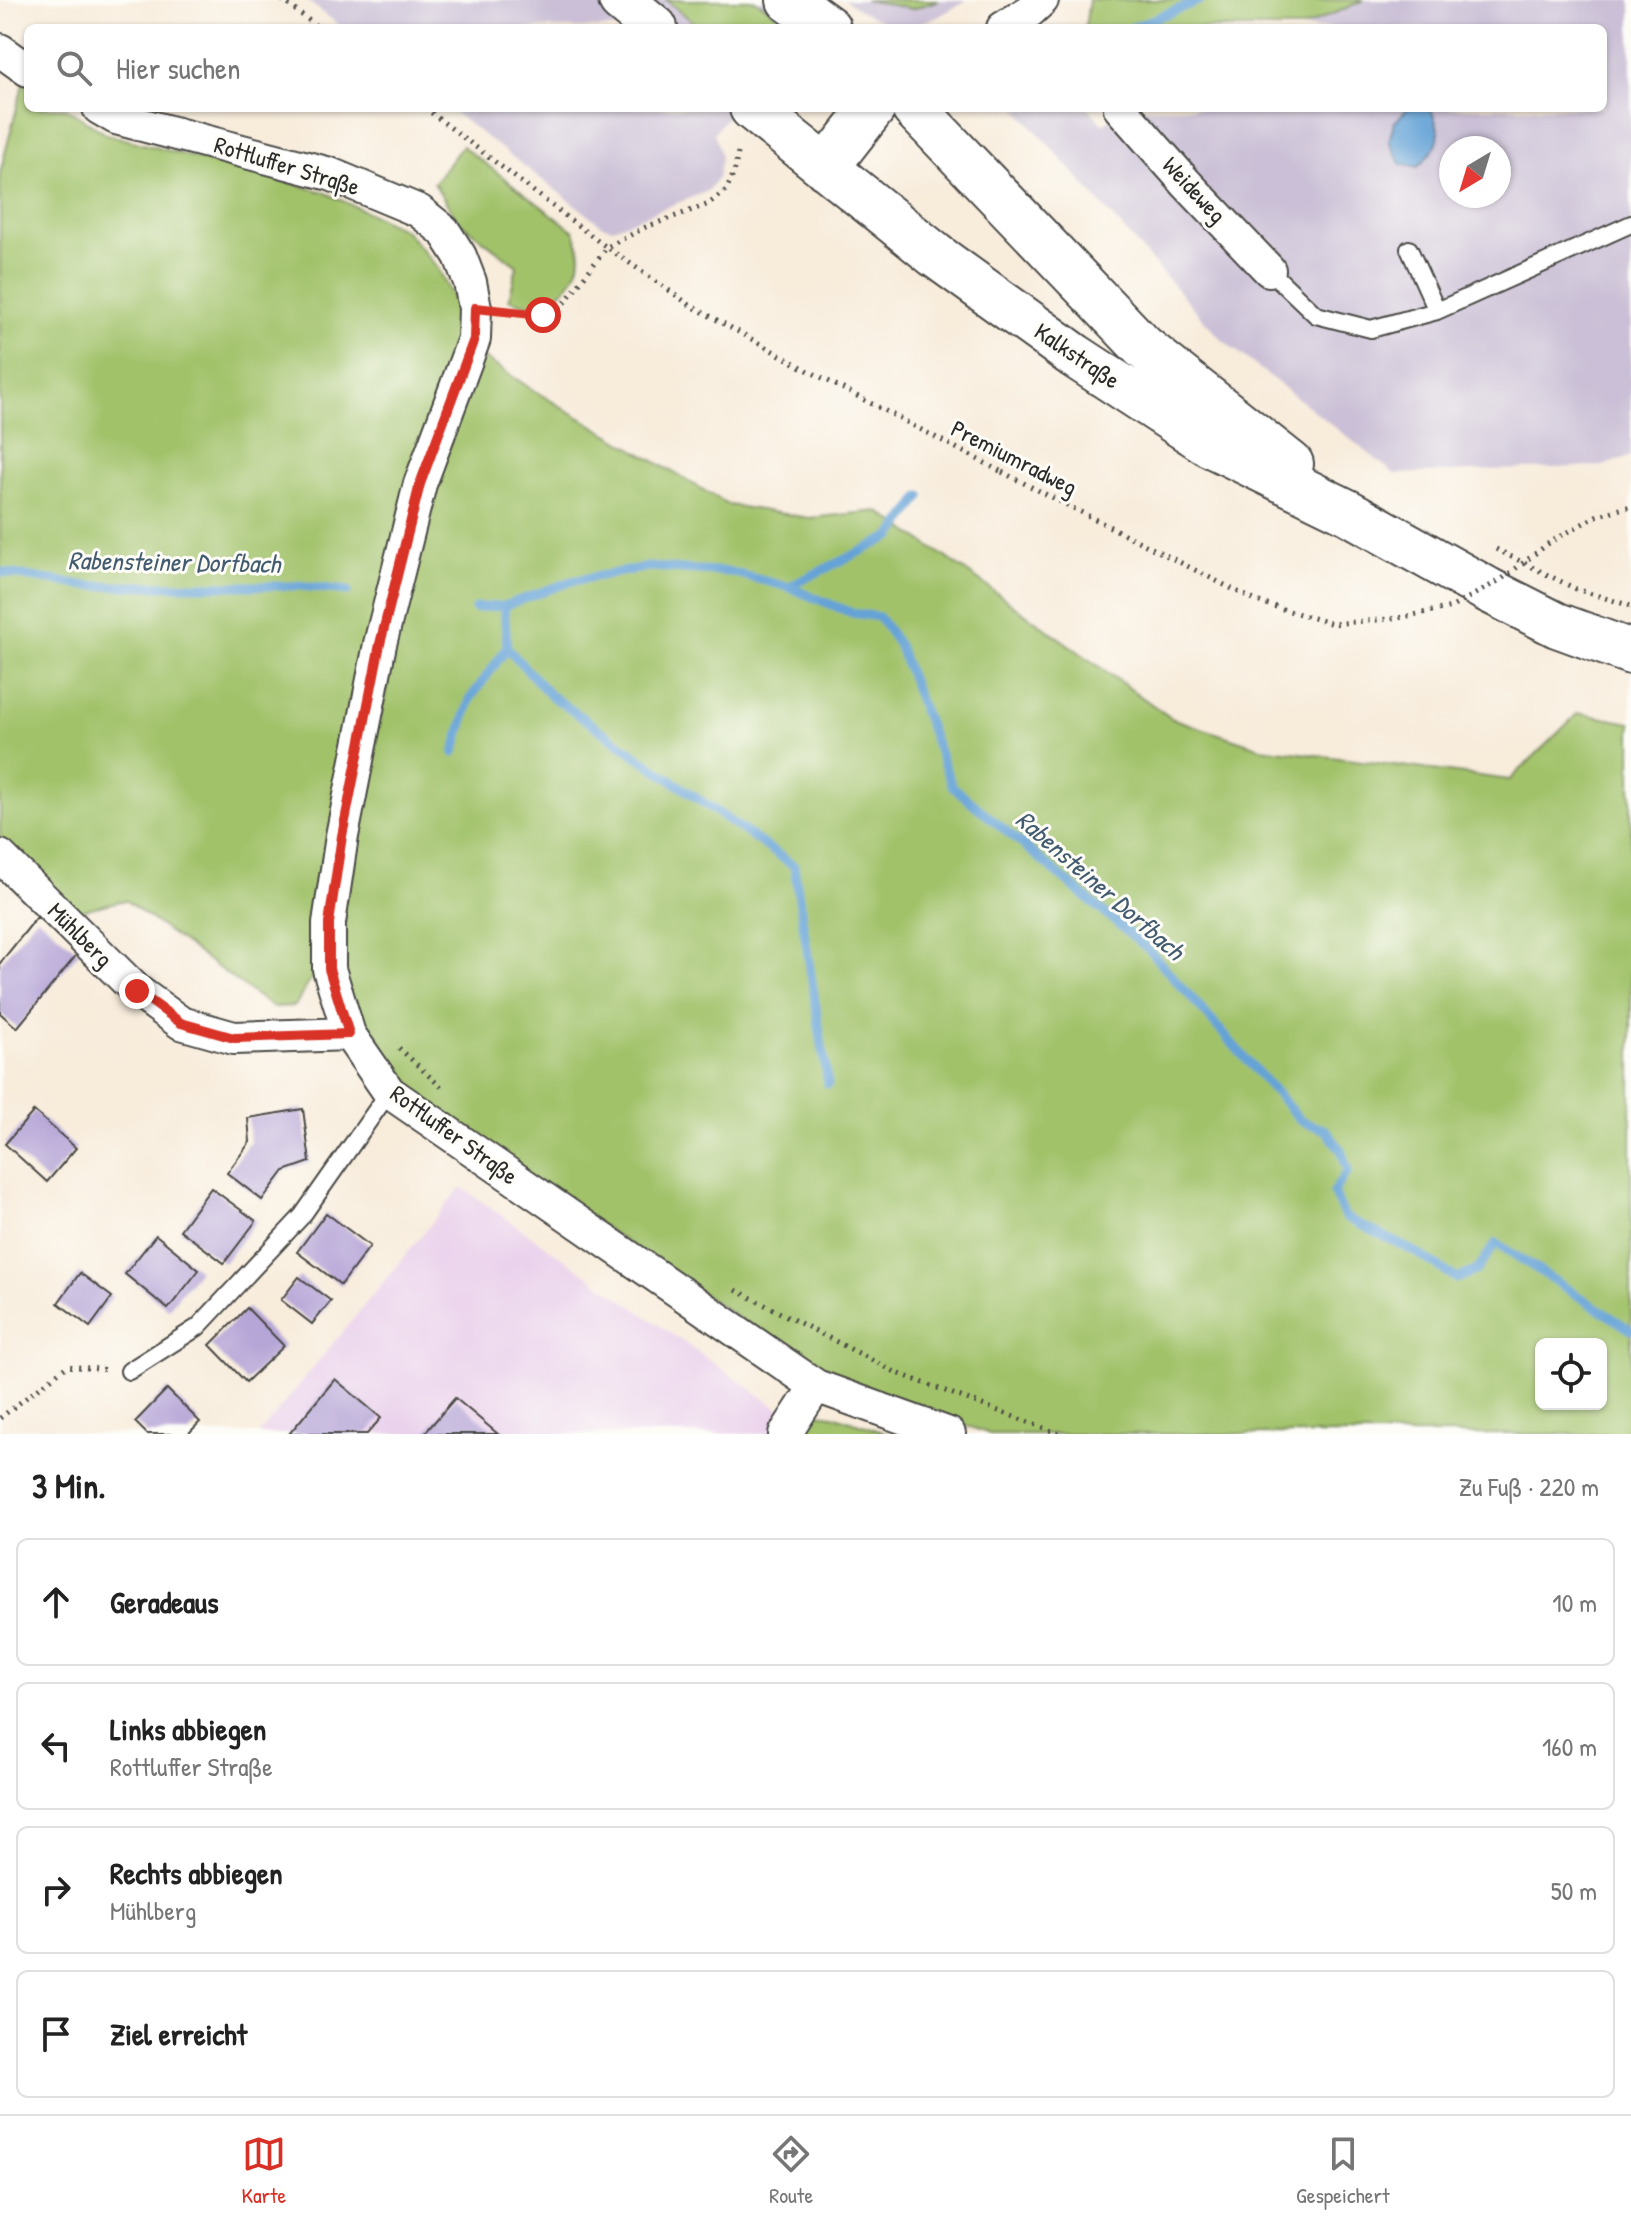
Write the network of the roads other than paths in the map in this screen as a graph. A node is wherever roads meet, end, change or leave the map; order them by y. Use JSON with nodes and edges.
{"nodes":[{"id":1,"x":621,"y":0,"type":"edge"},
{"id":2,"x":789,"y":0,"type":"edge"},
{"id":3,"x":650,"y":24,"type":"edge"},
{"id":4,"x":822,"y":24,"type":"edge"},
{"id":5,"x":0,"y":50,"type":"edge"},
{"id":6,"x":24,"y":67,"type":"edge"},
{"id":7,"x":106,"y":112,"type":"edge"},
{"id":8,"x":757,"y":112,"type":"edge"},
{"id":9,"x":870,"y":112,"type":"edge"},
{"id":10,"x":918,"y":112,"type":"edge"},
{"id":11,"x":1124,"y":112,"type":"edge"},
{"id":12,"x":826,"y":168,"type":"junction"},
{"id":13,"x":1631,"y":224,"type":"edge"},
{"id":14,"x":1409,"y":249,"type":"dead end"},
{"id":15,"x":1269,"y":270,"type":"joint"},
{"id":16,"x":1437,"y":311,"type":"junction"},
{"id":17,"x":1348,"y":512,"type":"junction"},
{"id":18,"x":1631,"y":652,"type":"edge"},
{"id":19,"x":0,"y":856,"type":"edge"},
{"id":20,"x":349,"y":1034,"type":"junction"},
{"id":21,"x":389,"y":1092,"type":"junction"},
{"id":22,"x":129,"y":1371,"type":"road end"},
{"id":23,"x":816,"y":1386,"type":"junction"},
{"id":24,"x":785,"y":1434,"type":"edge"},
{"id":25,"x":949,"y":1434,"type":"edge"}],
"edges":[{"from":1,"to":3,"type":"main road"},
{"from":2,"to":4,"type":"main road"},
{"from":5,"to":6,"type":"street"},
{"from":7,"to":20,"type":"street","name":"Rottluffer Straße"},
{"from":8,"to":12,"type":"main road","name":"Kalkstraße"},
{"from":9,"to":12,"type":"main road"},
{"from":10,"to":17,"type":"main road","name":"Kalkstraße"},
{"from":11,"to":15,"type":"street","name":"Weideweg"},
{"from":12,"to":17,"type":"main road","name":"Kalkstraße"},
{"from":13,"to":16,"type":"lane"},
{"from":14,"to":16,"type":"lane"},
{"from":15,"to":16,"type":"lane"},
{"from":17,"to":18,"type":"main road","name":"Kalkstraße"},
{"from":19,"to":20,"type":"street","name":"Mühlberg"},
{"from":20,"to":21,"type":"street","name":"Rottluffer Straße"},
{"from":21,"to":22,"type":"lane"},
{"from":21,"to":23,"type":"street","name":"Rottluffer Straße"},
{"from":23,"to":24,"type":"street"},
{"from":23,"to":25,"type":"street","name":"Rottluffer Straße"}]}
